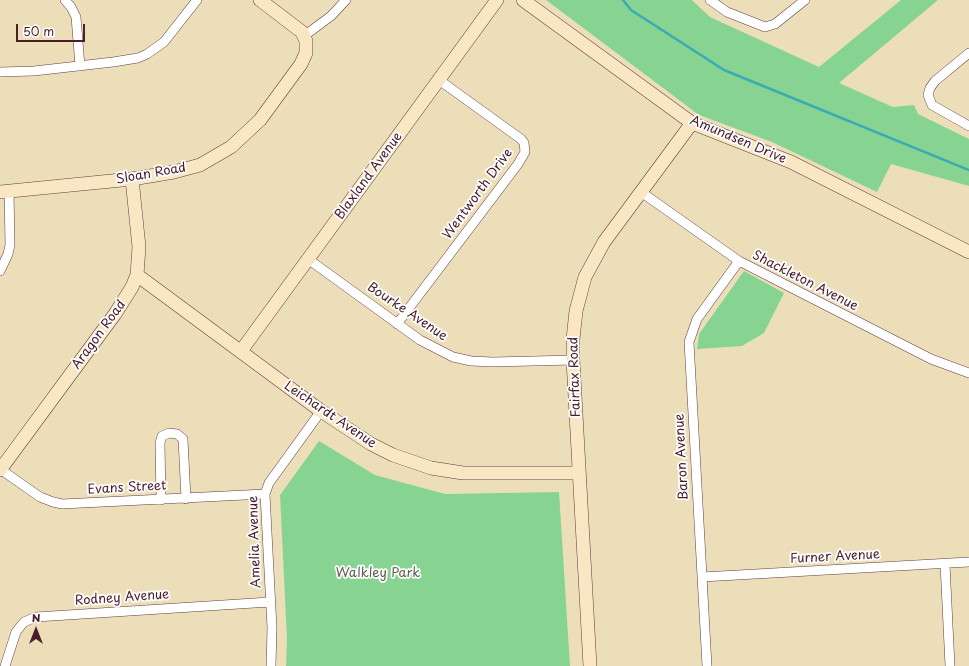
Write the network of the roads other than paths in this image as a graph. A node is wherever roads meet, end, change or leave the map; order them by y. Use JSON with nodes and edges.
{"nodes":[{"id":1,"x":65,"y":0,"type":"edge"},
{"id":2,"x":197,"y":0,"type":"edge"},
{"id":3,"x":260,"y":0,"type":"edge"},
{"id":4,"x":346,"y":0,"type":"edge"},
{"id":5,"x":497,"y":0,"type":"edge"},
{"id":6,"x":523,"y":0,"type":"edge"},
{"id":7,"x":710,"y":0,"type":"edge"},
{"id":8,"x":805,"y":0,"type":"edge"},
{"id":9,"x":304,"y":36,"type":"junction"},
{"id":10,"x":969,"y":54,"type":"edge"},
{"id":11,"x":80,"y":66,"type":"junction"},
{"id":12,"x":0,"y":72,"type":"edge"},
{"id":13,"x":439,"y":80,"type":"junction"},
{"id":14,"x":692,"y":123,"type":"junction"},
{"id":15,"x":969,"y":126,"type":"edge"},
{"id":16,"x":132,"y":179,"type":"junction"},
{"id":17,"x":4,"y":192,"type":"edge"},
{"id":18,"x":641,"y":192,"type":"junction"},
{"id":19,"x":969,"y":252,"type":"edge"},
{"id":20,"x":308,"y":259,"type":"junction"},
{"id":21,"x":739,"y":261,"type":"junction"},
{"id":22,"x":0,"y":271,"type":"edge"},
{"id":23,"x":137,"y":275,"type":"junction"},
{"id":24,"x":397,"y":324,"type":"junction"},
{"id":25,"x":241,"y":351,"type":"junction"},
{"id":26,"x":573,"y":360,"type":"junction"},
{"id":27,"x":969,"y":373,"type":"edge"},
{"id":28,"x":321,"y":411,"type":"junction"},
{"id":29,"x":0,"y":469,"type":"edge"},
{"id":30,"x":579,"y":473,"type":"junction"},
{"id":31,"x":265,"y":494,"type":"junction"},
{"id":32,"x":186,"y":498,"type":"junction"},
{"id":33,"x":160,"y":500,"type":"junction"},
{"id":34,"x":969,"y":562,"type":"edge"},
{"id":35,"x":945,"y":564,"type":"junction"},
{"id":36,"x":702,"y":577,"type":"junction"},
{"id":37,"x":270,"y":602,"type":"junction"},
{"id":38,"x":5,"y":666,"type":"edge"},
{"id":39,"x":271,"y":666,"type":"edge"},
{"id":40,"x":590,"y":666,"type":"edge"},
{"id":41,"x":707,"y":666,"type":"edge"},
{"id":42,"x":950,"y":666,"type":"edge"}],
"edges":[{"from":1,"to":11,"type":"street"},
{"from":2,"to":11,"type":"street"},
{"from":3,"to":9,"type":"street"},
{"from":4,"to":9,"type":"street"},
{"from":5,"to":13,"type":"street","name":"Blaxland Avenue"},
{"from":6,"to":14,"type":"street","name":"Amundsen Drive"},
{"from":7,"to":8,"type":"street"},
{"from":9,"to":16,"type":"street","name":"Sloan Road"},
{"from":10,"to":15,"type":"street"},
{"from":11,"to":12,"type":"street"},
{"from":13,"to":20,"type":"street","name":"Blaxland Avenue"},
{"from":13,"to":24,"type":"street","name":"Wentworth Drive"},
{"from":14,"to":18,"type":"street","name":"Fairfax Road"},
{"from":14,"to":19,"type":"street","name":"Amundsen Drive"},
{"from":16,"to":17,"type":"street","name":"Sloan Road"},
{"from":16,"to":23,"type":"street","name":"Aragon Road"},
{"from":17,"to":22,"type":"street"},
{"from":18,"to":21,"type":"street","name":"Shackleton Avenue"},
{"from":18,"to":26,"type":"street","name":"Fairfax Road"},
{"from":20,"to":24,"type":"street","name":"Bourke Avenue"},
{"from":20,"to":25,"type":"street","name":"Blaxland Avenue"},
{"from":21,"to":27,"type":"street","name":"Shackleton Avenue"},
{"from":21,"to":36,"type":"street","name":"Baron Avenue"},
{"from":23,"to":25,"type":"street","name":"Leichardt Avenue"},
{"from":23,"to":29,"type":"street","name":"Aragon Road"},
{"from":24,"to":26,"type":"street","name":"Bourke Avenue"},
{"from":25,"to":28,"type":"street","name":"Leichardt Avenue"},
{"from":26,"to":30,"type":"street","name":"Fairfax Road"},
{"from":28,"to":30,"type":"street","name":"Leichardt Avenue"},
{"from":28,"to":31,"type":"street","name":"Amelia Avenue"},
{"from":29,"to":33,"type":"street","name":"Evans Street"},
{"from":30,"to":40,"type":"street","name":"Fairfax Road"},
{"from":31,"to":32,"type":"street","name":"Evans Street"},
{"from":31,"to":37,"type":"street","name":"Amelia Avenue"},
{"from":32,"to":33,"type":"street","name":"Evans Street"},
{"from":32,"to":33,"type":"street"},
{"from":34,"to":35,"type":"street","name":"Furner Avenue"},
{"from":35,"to":36,"type":"street","name":"Furner Avenue"},
{"from":35,"to":42,"type":"street"},
{"from":36,"to":41,"type":"street","name":"Baron Avenue"},
{"from":37,"to":38,"type":"street","name":"Rodney Avenue"},
{"from":37,"to":39,"type":"street","name":"Amelia Avenue"}]}
